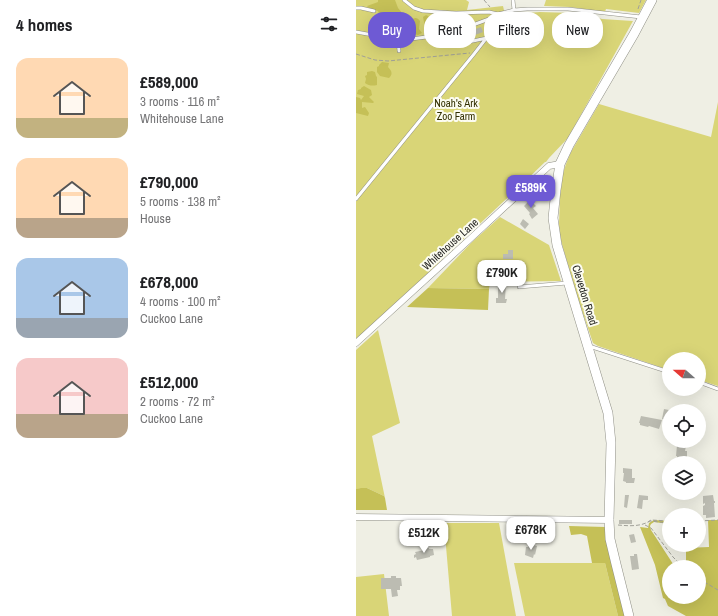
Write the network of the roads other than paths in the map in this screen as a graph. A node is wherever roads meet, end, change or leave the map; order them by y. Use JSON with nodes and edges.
{"nodes":[{"id":1,"x":404,"y":0,"type":"edge"},
{"id":2,"x":513,"y":0,"type":"edge"},
{"id":3,"x":652,"y":0,"type":"edge"},
{"id":4,"x":356,"y":8,"type":"edge"},
{"id":5,"x":514,"y":10,"type":"junction"},
{"id":6,"x":374,"y":11,"type":"dead end"},
{"id":7,"x":484,"y":12,"type":"edge"},
{"id":8,"x":502,"y":12,"type":"edge"},
{"id":9,"x":639,"y":17,"type":"junction"},
{"id":10,"x":484,"y":21,"type":"edge"},
{"id":11,"x":356,"y":32,"type":"edge"},
{"id":12,"x":368,"y":34,"type":"edge"},
{"id":13,"x":416,"y":38,"type":"edge"},
{"id":14,"x":484,"y":42,"type":"edge"},
{"id":15,"x":399,"y":48,"type":"edge"},
{"id":16,"x":399,"y":51,"type":"dead end"},
{"id":17,"x":560,"y":164,"type":"junction"},
{"id":18,"x":356,"y":199,"type":"edge"},
{"id":19,"x":568,"y":283,"type":"junction"},
{"id":20,"x":519,"y":287,"type":"dead end"},
{"id":21,"x":356,"y":343,"type":"edge"},
{"id":22,"x":587,"y":345,"type":"junction"},
{"id":23,"x":662,"y":370,"type":"edge"},
{"id":24,"x":706,"y":385,"type":"edge"},
{"id":25,"x":718,"y":389,"type":"edge"},
{"id":26,"x":356,"y":517,"type":"edge"},
{"id":27,"x":609,"y":520,"type":"junction"},
{"id":28,"x":629,"y":616,"type":"edge"}],
"edges":[{"from":1,"to":7,"type":"lane"},
{"from":2,"to":5,"type":"lane"},
{"from":3,"to":9,"type":"main road","name":"Clevedon Road"},
{"from":4,"to":6,"type":"lane"},
{"from":5,"to":8,"type":"lane"},
{"from":5,"to":9,"type":"lane"},
{"from":9,"to":17,"type":"main road","name":"Clevedon Road"},
{"from":10,"to":13,"type":"lane"},
{"from":11,"to":12,"type":"lane"},
{"from":14,"to":18,"type":"lane"},
{"from":15,"to":16,"type":"lane"},
{"from":17,"to":19,"type":"main road","name":"Clevedon Road"},
{"from":17,"to":21,"type":"street","name":"Whitehouse Lane"},
{"from":19,"to":20,"type":"lane"},
{"from":19,"to":22,"type":"main road","name":"Clevedon Road"},
{"from":22,"to":23,"type":"lane"},
{"from":22,"to":27,"type":"main road","name":"Clevedon Road"},
{"from":24,"to":25,"type":"lane"},
{"from":26,"to":27,"type":"street"},
{"from":27,"to":28,"type":"main road","name":"Clevedon Road"}]}
